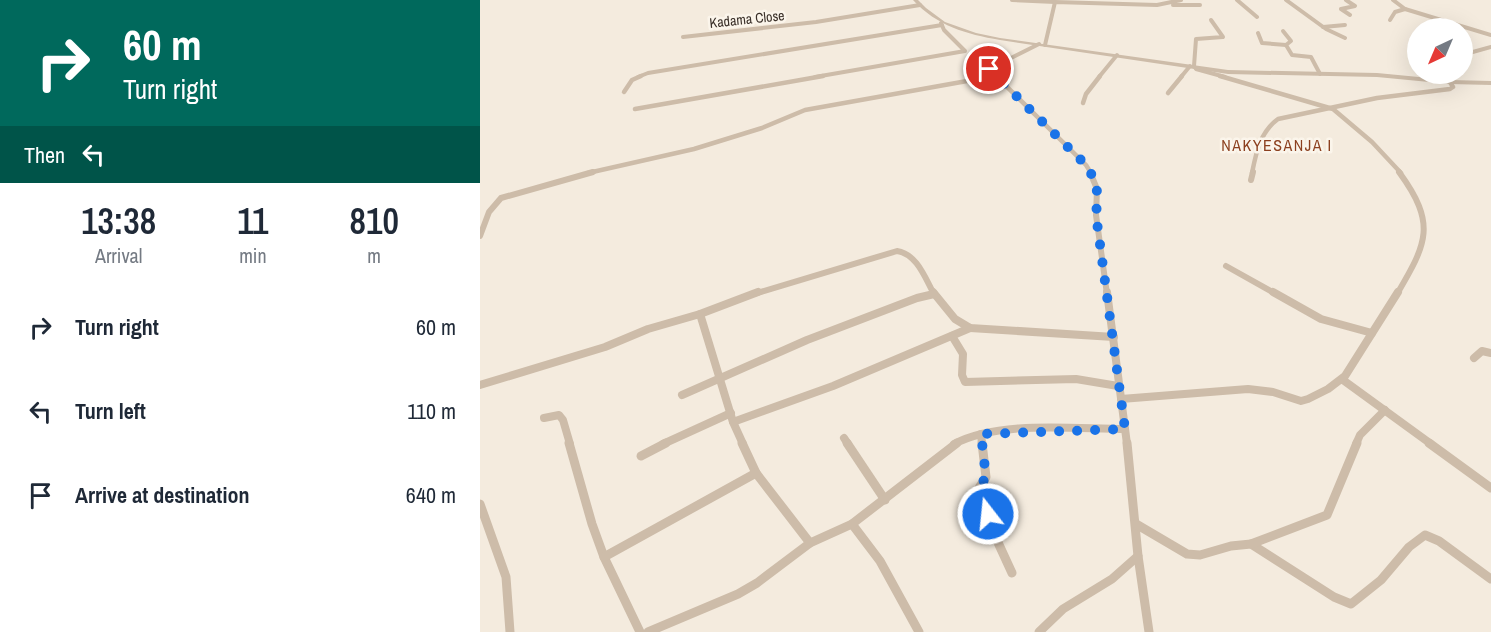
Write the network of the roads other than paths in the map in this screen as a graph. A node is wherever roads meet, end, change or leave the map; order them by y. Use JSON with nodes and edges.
{"nodes":[{"id":1,"x":1012,"y":0,"type":"edge"},
{"id":2,"x":1153,"y":0,"type":"edge"},
{"id":3,"x":1181,"y":0,"type":"edge"},
{"id":4,"x":1237,"y":0,"type":"edge"},
{"id":5,"x":1286,"y":0,"type":"edge"},
{"id":6,"x":1346,"y":0,"type":"edge"},
{"id":7,"x":1393,"y":0,"type":"edge"},
{"id":8,"x":918,"y":2,"type":"edge"},
{"id":9,"x":1055,"y":2,"type":"junction"},
{"id":10,"x":1109,"y":2,"type":"edge"},
{"id":11,"x":1167,"y":3,"type":"edge"},
{"id":12,"x":1146,"y":5,"type":"junction"},
{"id":13,"x":1200,"y":5,"type":"dead end"},
{"id":14,"x":1405,"y":9,"type":"junction"},
{"id":15,"x":1350,"y":15,"type":"dead end"},
{"id":16,"x":1257,"y":17,"type":"dead end"},
{"id":17,"x":1211,"y":20,"type":"dead end"},
{"id":18,"x":1390,"y":20,"type":"dead end"},
{"id":19,"x":941,"y":24,"type":"junction"},
{"id":20,"x":1346,"y":25,"type":"dead end"},
{"id":21,"x":1323,"y":27,"type":"junction"},
{"id":22,"x":1283,"y":31,"type":"dead end"},
{"id":23,"x":1258,"y":33,"type":"dead end"},
{"id":24,"x":1490,"y":34,"type":"edge"},
{"id":25,"x":683,"y":37,"type":"dead end"},
{"id":26,"x":1345,"y":38,"type":"dead end"},
{"id":27,"x":1042,"y":44,"type":"junction"},
{"id":28,"x":1286,"y":45,"type":"junction"},
{"id":29,"x":1491,"y":47,"type":"edge"},
{"id":30,"x":1473,"y":52,"type":"edge"},
{"id":31,"x":1117,"y":55,"type":"junction"},
{"id":32,"x":1192,"y":66,"type":"junction"},
{"id":33,"x":1320,"y":74,"type":"junction"},
{"id":34,"x":995,"y":76,"type":"junction"},
{"id":35,"x":1407,"y":78,"type":"edge"},
{"id":36,"x":1473,"y":83,"type":"edge"},
{"id":37,"x":1491,"y":83,"type":"edge"},
{"id":38,"x":1451,"y":84,"type":"edge"},
{"id":39,"x":624,"y":92,"type":"dead end"},
{"id":40,"x":1168,"y":93,"type":"dead end"},
{"id":41,"x":1083,"y":103,"type":"dead end"},
{"id":42,"x":635,"y":109,"type":"dead end"},
{"id":43,"x":1333,"y":109,"type":"junction"},
{"id":44,"x":1251,"y":180,"type":"dead end"},
{"id":45,"x":480,"y":236,"type":"edge"},
{"id":46,"x":1226,"y":266,"type":"dead end"},
{"id":47,"x":934,"y":294,"type":"junction"},
{"id":48,"x":700,"y":314,"type":"junction"},
{"id":49,"x":970,"y":328,"type":"junction"},
{"id":50,"x":1372,"y":333,"type":"junction"},
{"id":51,"x":952,"y":336,"type":"junction"},
{"id":52,"x":1114,"y":337,"type":"junction"},
{"id":53,"x":1491,"y":353,"type":"edge"},
{"id":54,"x":1474,"y":358,"type":"dead end"},
{"id":55,"x":722,"y":379,"type":"junction"},
{"id":56,"x":1343,"y":380,"type":"junction"},
{"id":57,"x":480,"y":385,"type":"edge"},
{"id":58,"x":1118,"y":386,"type":"junction"},
{"id":59,"x":682,"y":395,"type":"dead end"},
{"id":60,"x":1121,"y":399,"type":"junction"},
{"id":61,"x":1385,"y":410,"type":"junction"},
{"id":62,"x":544,"y":418,"type":"dead end"},
{"id":63,"x":732,"y":418,"type":"junction"},
{"id":64,"x":1125,"y":429,"type":"junction"},
{"id":65,"x":981,"y":434,"type":"junction"},
{"id":66,"x":844,"y":438,"type":"dead end"},
{"id":67,"x":641,"y":456,"type":"dead end"},
{"id":68,"x":756,"y":473,"type":"junction"},
{"id":69,"x":1491,"y":488,"type":"edge"},
{"id":70,"x":885,"y":500,"type":"junction"},
{"id":71,"x":480,"y":504,"type":"edge"},
{"id":72,"x":852,"y":524,"type":"junction"},
{"id":73,"x":1136,"y":524,"type":"junction"},
{"id":74,"x":810,"y":543,"type":"junction"},
{"id":75,"x":1251,"y":544,"type":"junction"},
{"id":76,"x":604,"y":556,"type":"junction"},
{"id":77,"x":1138,"y":556,"type":"junction"},
{"id":78,"x":1012,"y":573,"type":"dead end"},
{"id":79,"x":1491,"y":579,"type":"edge"},
{"id":80,"x":510,"y":632,"type":"edge"},
{"id":81,"x":640,"y":632,"type":"edge"},
{"id":82,"x":648,"y":632,"type":"edge"},
{"id":83,"x":919,"y":632,"type":"edge"},
{"id":84,"x":1039,"y":632,"type":"edge"},
{"id":85,"x":1149,"y":632,"type":"edge"}],
"edges":[{"from":1,"to":9,"type":"street"},
{"from":2,"to":12,"type":"street"},
{"from":3,"to":11,"type":"street"},
{"from":4,"to":16,"type":"street"},
{"from":5,"to":21,"type":"street"},
{"from":6,"to":15,"type":"street"},
{"from":7,"to":14,"type":"street"},
{"from":8,"to":19,"type":"street"},
{"from":8,"to":25,"type":"street","name":"Kadama Close"},
{"from":9,"to":10,"type":"street"},
{"from":9,"to":27,"type":"street"},
{"from":10,"to":12,"type":"street"},
{"from":11,"to":12,"type":"street"},
{"from":11,"to":13,"type":"street"},
{"from":14,"to":18,"type":"street"},
{"from":14,"to":24,"type":"street"},
{"from":17,"to":32,"type":"street"},
{"from":19,"to":27,"type":"street"},
{"from":19,"to":39,"type":"street"},
{"from":19,"to":42,"type":"street"},
{"from":20,"to":21,"type":"street"},
{"from":21,"to":26,"type":"street"},
{"from":22,"to":28,"type":"street"},
{"from":23,"to":28,"type":"street"},
{"from":27,"to":31,"type":"street"},
{"from":27,"to":34,"type":"street"},
{"from":28,"to":33,"type":"street"},
{"from":29,"to":30,"type":"street"},
{"from":31,"to":32,"type":"street"},
{"from":31,"to":41,"type":"street"},
{"from":32,"to":33,"type":"street"},
{"from":32,"to":40,"type":"street"},
{"from":32,"to":43,"type":"street"},
{"from":33,"to":35,"type":"street"},
{"from":34,"to":45,"type":"street"},
{"from":34,"to":52,"type":"street"},
{"from":36,"to":37,"type":"street"},
{"from":38,"to":43,"type":"street"},
{"from":43,"to":44,"type":"street"},
{"from":43,"to":50,"type":"street"},
{"from":46,"to":50,"type":"street"},
{"from":47,"to":48,"type":"street"},
{"from":47,"to":49,"type":"street"},
{"from":47,"to":55,"type":"street"},
{"from":48,"to":55,"type":"street"},
{"from":48,"to":57,"type":"street"},
{"from":49,"to":51,"type":"street"},
{"from":49,"to":52,"type":"street"},
{"from":50,"to":56,"type":"street"},
{"from":51,"to":58,"type":"street"},
{"from":51,"to":63,"type":"street"},
{"from":52,"to":58,"type":"street"},
{"from":53,"to":54,"type":"street"},
{"from":55,"to":59,"type":"street"},
{"from":55,"to":63,"type":"street"},
{"from":56,"to":60,"type":"street"},
{"from":56,"to":61,"type":"street"},
{"from":58,"to":60,"type":"street"},
{"from":60,"to":64,"type":"street"},
{"from":61,"to":69,"type":"street"},
{"from":61,"to":75,"type":"street"},
{"from":62,"to":76,"type":"street"},
{"from":63,"to":67,"type":"street"},
{"from":63,"to":68,"type":"street"},
{"from":64,"to":65,"type":"street"},
{"from":64,"to":73,"type":"street"},
{"from":65,"to":70,"type":"street"},
{"from":65,"to":78,"type":"street"},
{"from":66,"to":70,"type":"street"},
{"from":68,"to":74,"type":"street"},
{"from":68,"to":76,"type":"street"},
{"from":70,"to":72,"type":"street"},
{"from":71,"to":80,"type":"street"},
{"from":72,"to":74,"type":"street"},
{"from":72,"to":83,"type":"street"},
{"from":73,"to":75,"type":"street"},
{"from":73,"to":77,"type":"street"},
{"from":74,"to":82,"type":"street"},
{"from":75,"to":79,"type":"street"},
{"from":76,"to":81,"type":"street"},
{"from":77,"to":84,"type":"street"},
{"from":77,"to":85,"type":"street"}]}
